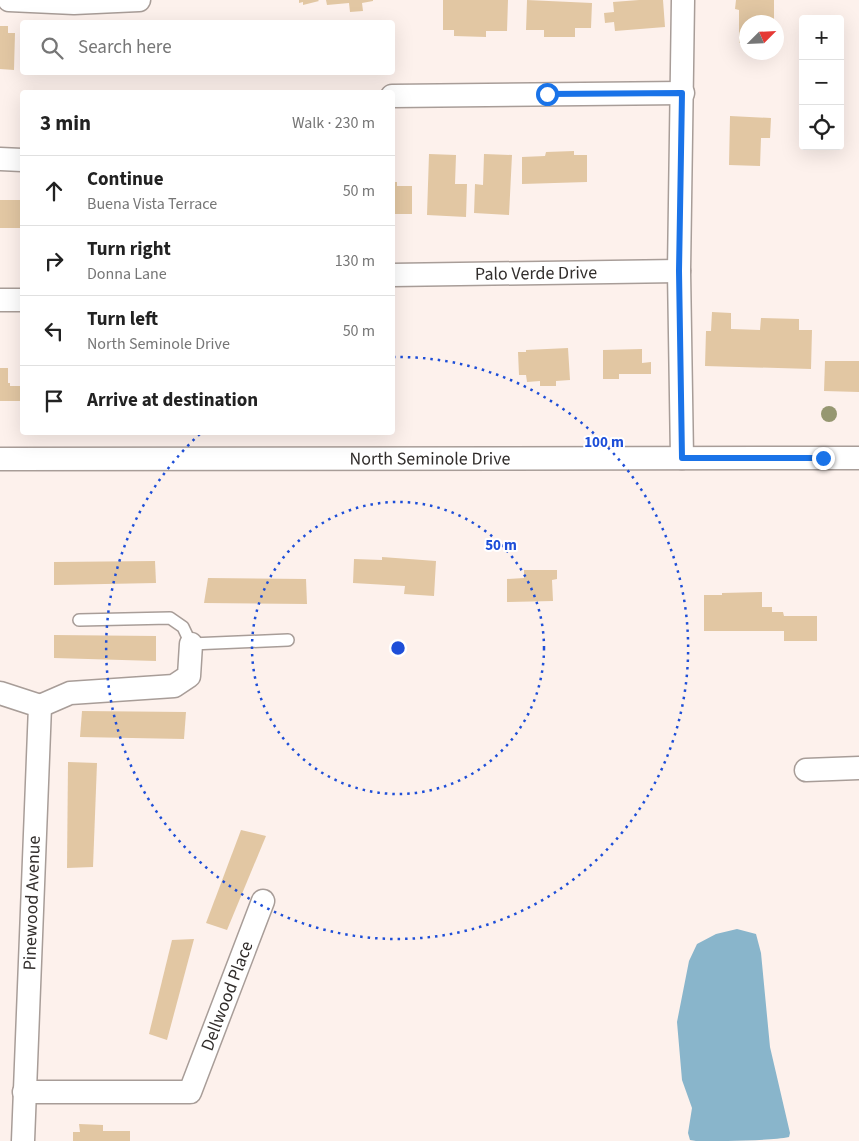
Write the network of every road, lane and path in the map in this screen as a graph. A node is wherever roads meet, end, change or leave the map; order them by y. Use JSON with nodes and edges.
{"nodes":[{"id":1,"x":10,"y":0,"type":"edge"},
{"id":2,"x":140,"y":0,"type":"edge"},
{"id":3,"x":683,"y":0,"type":"edge"},
{"id":4,"x":682,"y":93,"type":"junction"},
{"id":5,"x":395,"y":96,"type":"edge"},
{"id":6,"x":0,"y":159,"type":"edge"},
{"id":7,"x":20,"y":160,"type":"edge"},
{"id":8,"x":679,"y":271,"type":"junction"},
{"id":9,"x":395,"y":275,"type":"edge"},
{"id":10,"x":0,"y":300,"type":"edge"},
{"id":11,"x":20,"y":300,"type":"edge"},
{"id":12,"x":682,"y":458,"type":"junction"},
{"id":13,"x":859,"y":458,"type":"edge"},
{"id":14,"x":0,"y":459,"type":"edge"},
{"id":15,"x":80,"y":620,"type":"dead end"},
{"id":16,"x":288,"y":640,"type":"dead end"},
{"id":17,"x":192,"y":644,"type":"junction"},
{"id":18,"x":0,"y":693,"type":"edge"},
{"id":19,"x":40,"y":706,"type":"junction"},
{"id":20,"x":859,"y":768,"type":"edge"},
{"id":21,"x":806,"y":770,"type":"dead end"},
{"id":22,"x":263,"y":901,"type":"dead end"},
{"id":23,"x":24,"y":1092,"type":"junction"},
{"id":24,"x":23,"y":1141,"type":"edge"}],
"edges":[{"from":1,"to":2,"type":"street"},
{"from":3,"to":4,"type":"street"},
{"from":4,"to":5,"type":"street"},
{"from":4,"to":8,"type":"street"},
{"from":6,"to":7,"type":"street"},
{"from":8,"to":9,"type":"street","name":"Palo Verde Drive"},
{"from":8,"to":12,"type":"street"},
{"from":10,"to":11,"type":"street"},
{"from":12,"to":13,"type":"street","name":"North Seminole Drive"},
{"from":12,"to":14,"type":"street","name":"North Seminole Drive"},
{"from":15,"to":17,"type":"lane"},
{"from":16,"to":17,"type":"lane"},
{"from":17,"to":19,"type":"street"},
{"from":18,"to":19,"type":"street"},
{"from":19,"to":23,"type":"street","name":"Pinewood Avenue"},
{"from":20,"to":21,"type":"street"},
{"from":22,"to":23,"type":"street","name":"Dellwood Place"},
{"from":23,"to":24,"type":"street","name":"Pinewood Avenue"}]}
